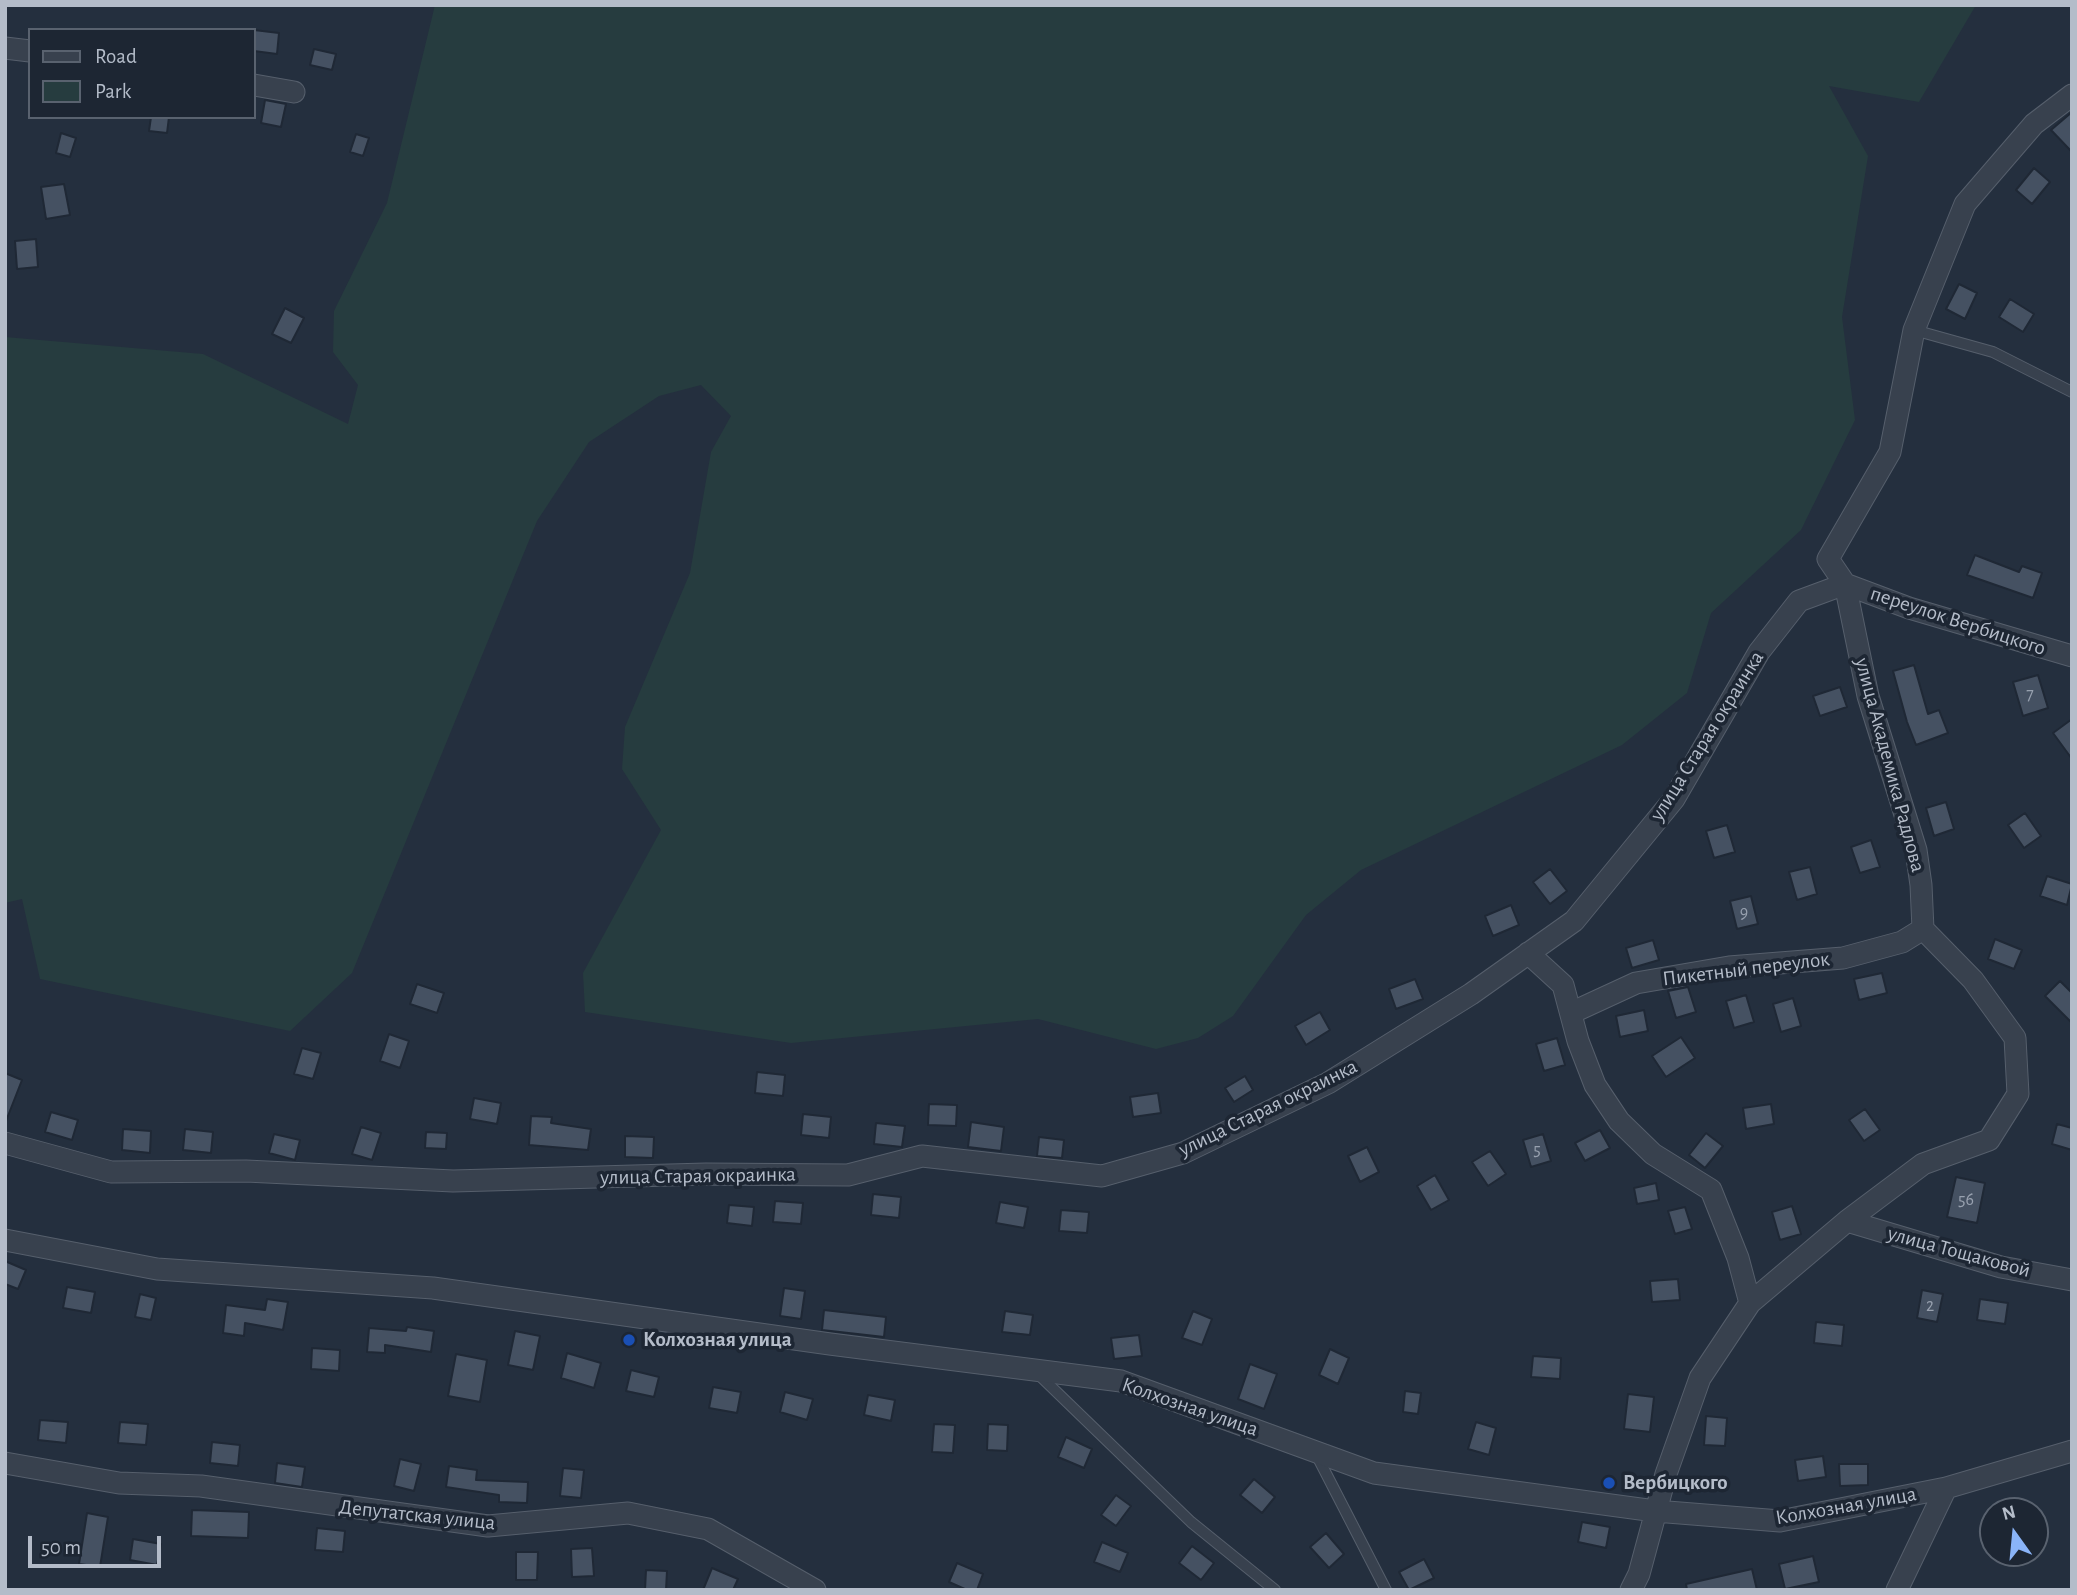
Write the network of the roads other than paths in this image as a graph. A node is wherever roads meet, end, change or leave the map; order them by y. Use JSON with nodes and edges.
{"nodes":[{"id":1,"x":5,"y":48,"type":"edge"},
{"id":2,"x":28,"y":51,"type":"edge"},
{"id":3,"x":256,"y":85,"type":"edge"},
{"id":4,"x":295,"y":92,"type":"dead end"},
{"id":5,"x":2072,"y":95,"type":"edge"},
{"id":6,"x":1914,"y":330,"type":"junction"},
{"id":7,"x":2072,"y":392,"type":"edge"},
{"id":8,"x":1845,"y":584,"type":"junction"},
{"id":9,"x":2072,"y":656,"type":"edge"},
{"id":10,"x":1923,"y":929,"type":"junction"},
{"id":11,"x":1528,"y":953,"type":"junction"},
{"id":12,"x":1571,"y":1013,"type":"junction"},
{"id":13,"x":5,"y":1143,"type":"edge"},
{"id":14,"x":1847,"y":1221,"type":"junction"},
{"id":15,"x":5,"y":1240,"type":"edge"},
{"id":16,"x":2072,"y":1280,"type":"edge"},
{"id":17,"x":1750,"y":1303,"type":"junction"},
{"id":18,"x":1034,"y":1370,"type":"junction"},
{"id":19,"x":1315,"y":1451,"type":"junction"},
{"id":20,"x":2072,"y":1451,"type":"edge"},
{"id":21,"x":5,"y":1463,"type":"edge"},
{"id":22,"x":1946,"y":1488,"type":"junction"},
{"id":23,"x":1655,"y":1511,"type":"junction"},
{"id":24,"x":815,"y":1590,"type":"edge"},
{"id":25,"x":1275,"y":1590,"type":"edge"},
{"id":26,"x":1386,"y":1590,"type":"edge"},
{"id":27,"x":1631,"y":1590,"type":"edge"},
{"id":28,"x":1897,"y":1590,"type":"edge"}],
"edges":[{"from":1,"to":2,"type":"street"},
{"from":3,"to":4,"type":"street"},
{"from":5,"to":6,"type":"street"},
{"from":6,"to":7,"type":"lane"},
{"from":6,"to":8,"type":"street"},
{"from":8,"to":9,"type":"street","name":"переулок Вербицкого"},
{"from":8,"to":10,"type":"street","name":"улица Академика Радлова"},
{"from":8,"to":11,"type":"street","name":"улица Старая окраинка"},
{"from":10,"to":12,"type":"street","name":"Пикетный переулок"},
{"from":10,"to":14,"type":"street"},
{"from":11,"to":12,"type":"street"},
{"from":11,"to":13,"type":"street","name":"улица Старая окраинка"},
{"from":12,"to":17,"type":"street"},
{"from":14,"to":16,"type":"street","name":"улица Тощаковой"},
{"from":14,"to":17,"type":"street"},
{"from":15,"to":18,"type":"street","name":"Колхозная улица"},
{"from":17,"to":23,"type":"street"},
{"from":18,"to":19,"type":"street","name":"Колхозная улица"},
{"from":18,"to":25,"type":"lane"},
{"from":19,"to":23,"type":"street","name":"Колхозная улица"},
{"from":19,"to":26,"type":"lane"},
{"from":20,"to":22,"type":"street","name":"Колхозная улица"},
{"from":21,"to":24,"type":"street","name":"Депутатская улица"},
{"from":22,"to":23,"type":"street","name":"Колхозная улица"},
{"from":22,"to":28,"type":"street"},
{"from":23,"to":27,"type":"street"}]}
